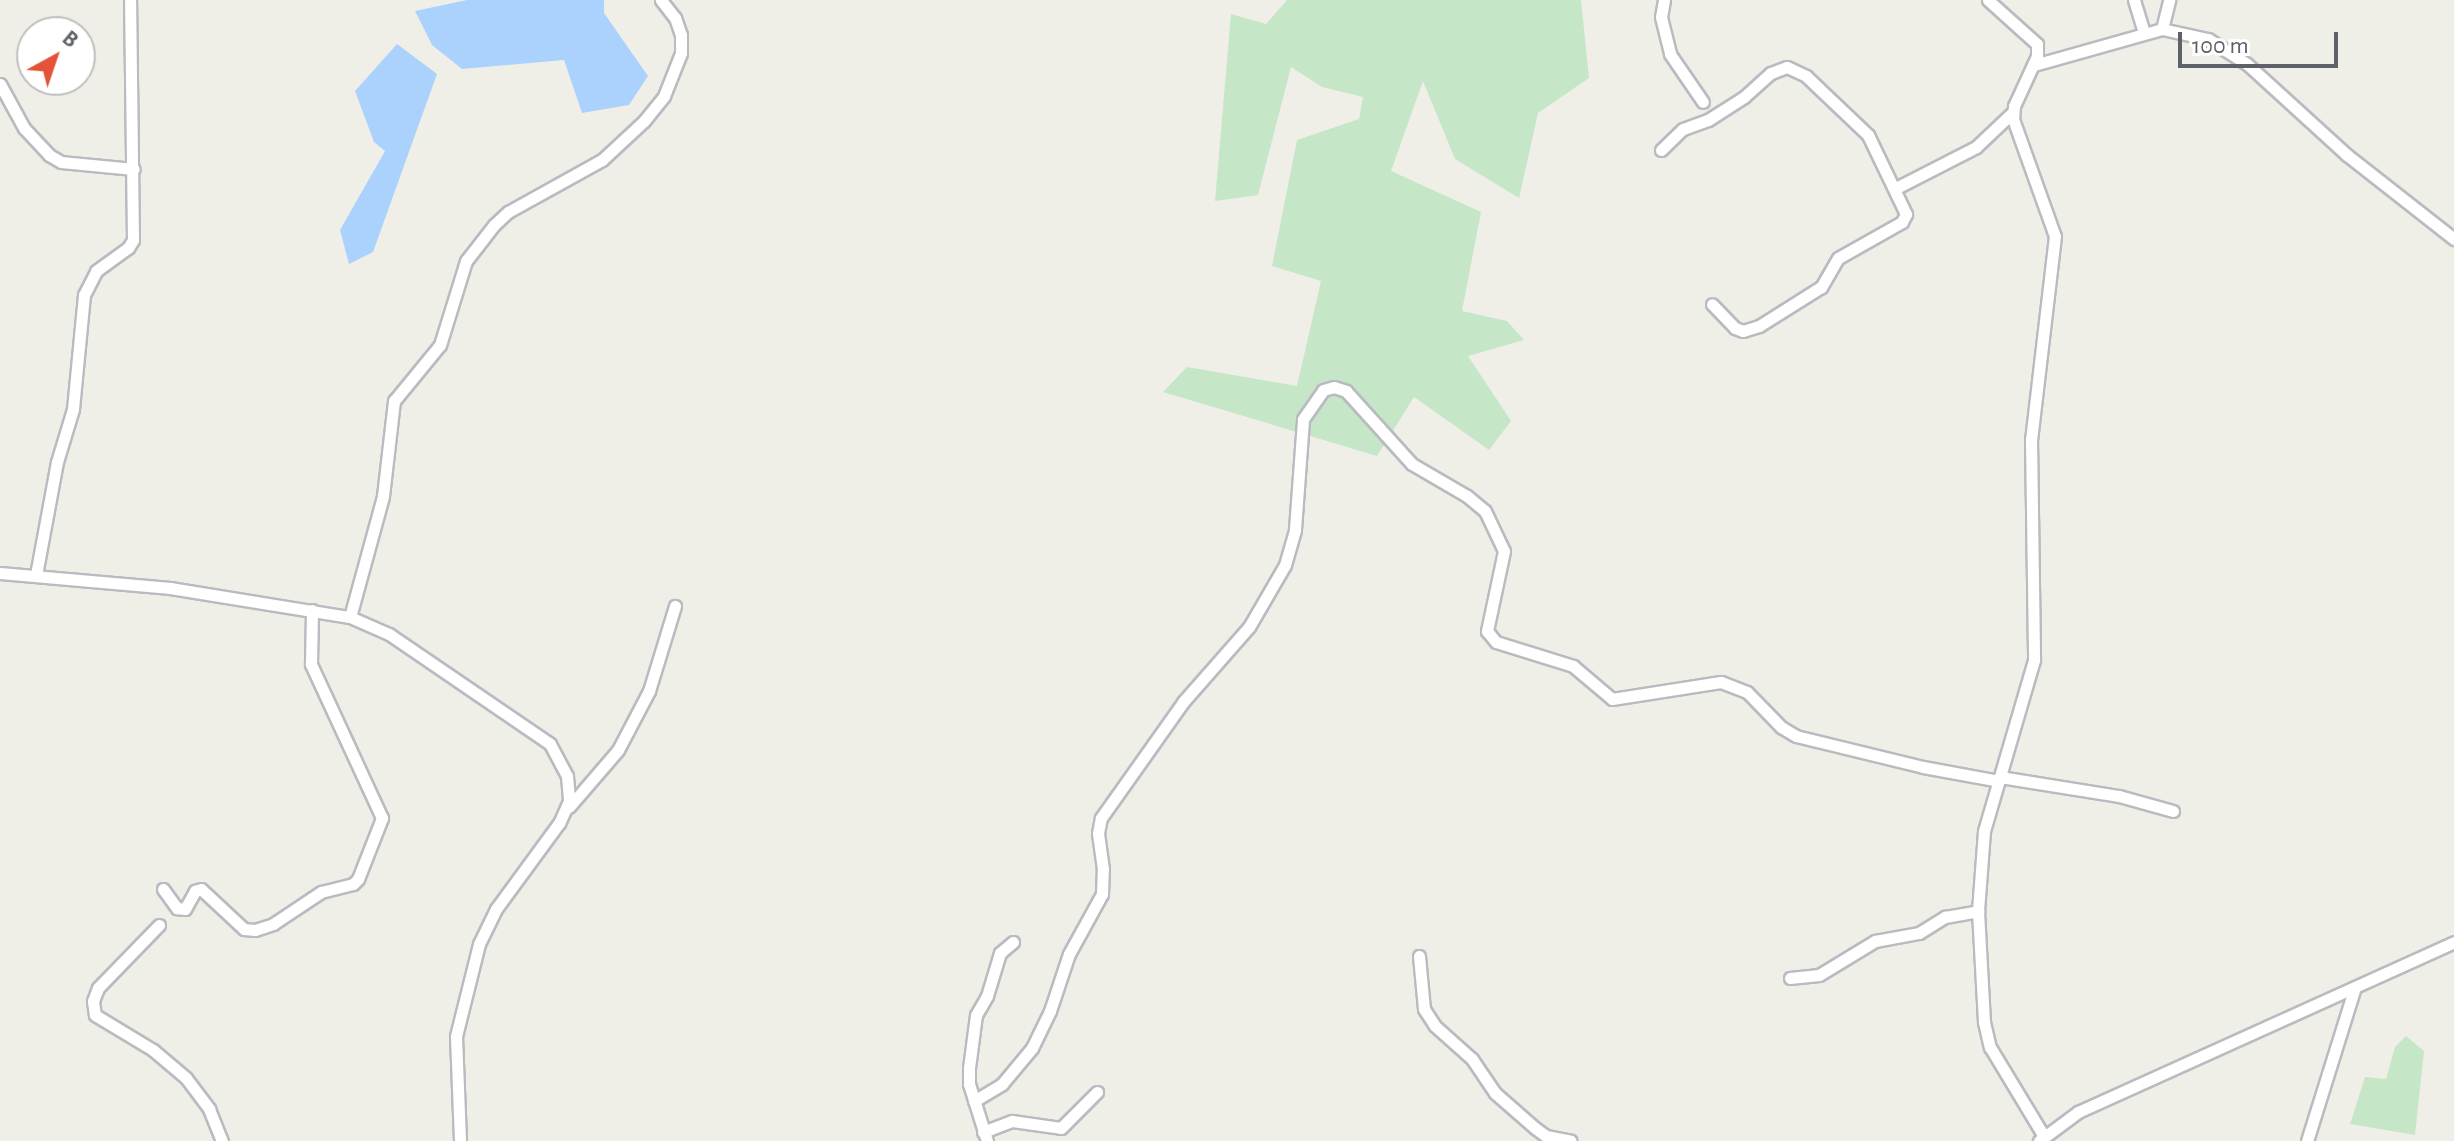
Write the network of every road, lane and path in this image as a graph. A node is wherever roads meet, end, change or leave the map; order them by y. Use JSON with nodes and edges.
{"nodes":[{"id":1,"x":130,"y":0,"type":"edge"},
{"id":2,"x":661,"y":0,"type":"edge"},
{"id":3,"x":1664,"y":0,"type":"edge"},
{"id":4,"x":1988,"y":0,"type":"edge"},
{"id":5,"x":2134,"y":0,"type":"edge"},
{"id":6,"x":2169,"y":0,"type":"edge"},
{"id":7,"x":2162,"y":29,"type":"junction"},
{"id":8,"x":2144,"y":32,"type":"junction"},
{"id":9,"x":2034,"y":65,"type":"junction"},
{"id":10,"x":0,"y":84,"type":"edge"},
{"id":11,"x":1703,"y":102,"type":"dead end"},
{"id":12,"x":2013,"y":112,"type":"junction"},
{"id":13,"x":1661,"y":150,"type":"dead end"},
{"id":14,"x":134,"y":169,"type":"junction"},
{"id":15,"x":1896,"y":188,"type":"junction"},
{"id":16,"x":2454,"y":239,"type":"edge"},
{"id":17,"x":1712,"y":304,"type":"dead end"},
{"id":18,"x":0,"y":573,"type":"edge"},
{"id":19,"x":36,"y":575,"type":"junction"},
{"id":20,"x":675,"y":606,"type":"dead end"},
{"id":21,"x":312,"y":610,"type":"junction"},
{"id":22,"x":350,"y":617,"type":"junction"},
{"id":23,"x":1999,"y":779,"type":"junction"},
{"id":24,"x":566,"y":811,"type":"junction"},
{"id":25,"x":2173,"y":811,"type":"dead end"},
{"id":26,"x":163,"y":889,"type":"dead end"},
{"id":27,"x":1978,"y":911,"type":"junction"},
{"id":28,"x":159,"y":925,"type":"dead end"},
{"id":29,"x":1013,"y":942,"type":"dead end"},
{"id":30,"x":2454,"y":942,"type":"edge"},
{"id":31,"x":1419,"y":956,"type":"dead end"},
{"id":32,"x":1790,"y":978,"type":"dead end"},
{"id":33,"x":2355,"y":987,"type":"junction"},
{"id":34,"x":1097,"y":1092,"type":"dead end"},
{"id":35,"x":974,"y":1101,"type":"junction"},
{"id":36,"x":985,"y":1137,"type":"edge"},
{"id":37,"x":2041,"y":1138,"type":"edge"},
{"id":38,"x":222,"y":1141,"type":"edge"},
{"id":39,"x":460,"y":1141,"type":"edge"},
{"id":40,"x":1571,"y":1141,"type":"edge"},
{"id":41,"x":2307,"y":1141,"type":"edge"}],
"edges":[{"from":1,"to":14,"type":"street"},
{"from":2,"to":22,"type":"street"},
{"from":3,"to":11,"type":"street"},
{"from":4,"to":9,"type":"street"},
{"from":5,"to":8,"type":"street"},
{"from":6,"to":7,"type":"street"},
{"from":7,"to":8,"type":"street"},
{"from":7,"to":16,"type":"street"},
{"from":8,"to":9,"type":"street"},
{"from":9,"to":12,"type":"street"},
{"from":10,"to":14,"type":"street"},
{"from":12,"to":15,"type":"street"},
{"from":12,"to":23,"type":"street"},
{"from":13,"to":15,"type":"street"},
{"from":14,"to":19,"type":"street"},
{"from":15,"to":17,"type":"street"},
{"from":18,"to":19,"type":"street"},
{"from":19,"to":21,"type":"street"},
{"from":20,"to":24,"type":"street"},
{"from":21,"to":22,"type":"street"},
{"from":21,"to":26,"type":"street"},
{"from":22,"to":24,"type":"street"},
{"from":23,"to":25,"type":"street"},
{"from":23,"to":27,"type":"street"},
{"from":23,"to":35,"type":"street"},
{"from":24,"to":39,"type":"street"},
{"from":27,"to":32,"type":"street"},
{"from":27,"to":37,"type":"street"},
{"from":28,"to":38,"type":"street"},
{"from":29,"to":35,"type":"street"},
{"from":30,"to":33,"type":"street"},
{"from":31,"to":40,"type":"street"},
{"from":33,"to":37,"type":"street"},
{"from":33,"to":41,"type":"street"},
{"from":34,"to":36,"type":"street"},
{"from":35,"to":36,"type":"street"}]}
